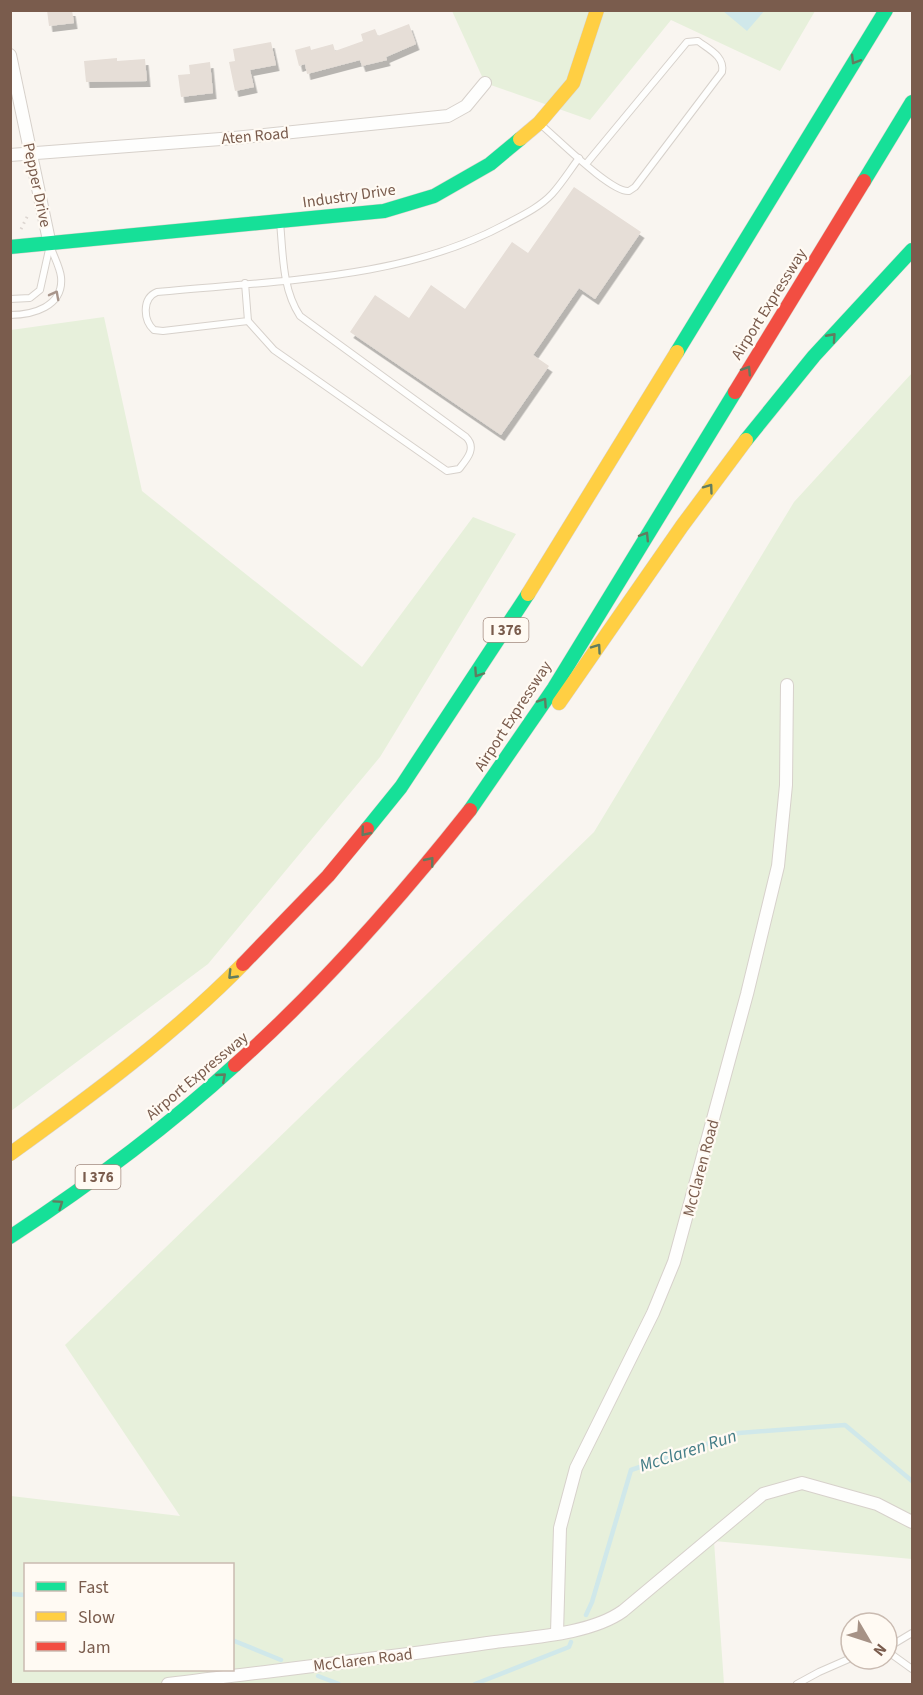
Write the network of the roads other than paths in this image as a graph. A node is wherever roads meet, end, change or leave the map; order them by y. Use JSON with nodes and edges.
{"nodes":[{"id":1,"x":597,"y":10,"type":"edge"},
{"id":2,"x":886,"y":10,"type":"edge"},
{"id":3,"x":863,"y":21,"type":"dead end"},
{"id":4,"x":10,"y":55,"type":"edge"},
{"id":5,"x":485,"y":83,"type":"dead end"},
{"id":6,"x":912,"y":102,"type":"edge"},
{"id":7,"x":539,"y":123,"type":"junction"},
{"id":8,"x":31,"y":153,"type":"junction"},
{"id":9,"x":10,"y":155,"type":"edge"},
{"id":10,"x":579,"y":158,"type":"junction"},
{"id":11,"x":586,"y":164,"type":"junction"},
{"id":12,"x":280,"y":222,"type":"junction"},
{"id":13,"x":50,"y":245,"type":"junction"},
{"id":14,"x":10,"y":248,"type":"edge"},
{"id":15,"x":912,"y":250,"type":"edge"},
{"id":16,"x":286,"y":279,"type":"junction"},
{"id":17,"x":245,"y":283,"type":"junction"},
{"id":18,"x":10,"y":299,"type":"edge"},
{"id":19,"x":10,"y":315,"type":"edge"},
{"id":20,"x":248,"y":321,"type":"junction"},
{"id":21,"x":506,"y":631,"type":"junction"},
{"id":22,"x":787,"y":685,"type":"dead end"},
{"id":23,"x":262,"y":1043,"type":"junction"},
{"id":24,"x":10,"y":1154,"type":"edge"},
{"id":25,"x":10,"y":1237,"type":"edge"},
{"id":26,"x":912,"y":1522,"type":"edge"},
{"id":27,"x":557,"y":1633,"type":"junction"},
{"id":28,"x":912,"y":1633,"type":"edge"},
{"id":29,"x":899,"y":1642,"type":"edge"},
{"id":30,"x":899,"y":1659,"type":"edge"},
{"id":31,"x":839,"y":1664,"type":"edge"},
{"id":32,"x":912,"y":1669,"type":"edge"},
{"id":33,"x":168,"y":1684,"type":"edge"},
{"id":34,"x":797,"y":1684,"type":"edge"}],
"edges":[{"from":1,"to":7,"type":"main road","name":"Industry Drive"},
{"from":2,"to":21,"type":"main road","number":"I 376","one_way":true},
{"from":3,"to":21,"type":"main road"},
{"from":4,"to":8,"type":"street","name":"Pepper Drive"},
{"from":5,"to":8,"type":"street","name":"Aten Road"},
{"from":23,"to":6,"type":"main road","name":"Airport Expressway","number":"I 376","one_way":true},
{"from":7,"to":10,"type":"lane"},
{"from":7,"to":12,"type":"main road","name":"Industry Drive"},
{"from":8,"to":9,"type":"street","name":"Aten Road"},
{"from":8,"to":13,"type":"street","name":"Pepper Drive"},
{"from":10,"to":11,"type":"lane"},
{"from":10,"to":16,"type":"lane"},
{"from":11,"to":11,"type":"lane"},
{"from":12,"to":13,"type":"main road","name":"Industry Drive"},
{"from":12,"to":16,"type":"lane"},
{"from":13,"to":14,"type":"main road","name":"Industry Drive"},
{"from":13,"to":18,"type":"lane"},
{"from":19,"to":13,"type":"lane","one_way":true},
{"from":23,"to":15,"type":"main road","one_way":true},
{"from":16,"to":17,"type":"lane"},
{"from":16,"to":20,"type":"lane"},
{"from":17,"to":20,"type":"lane"},
{"from":17,"to":20,"type":"lane"},
{"from":21,"to":24,"type":"main road","number":"I 376","one_way":true},
{"from":22,"to":27,"type":"street","name":"McClaren Road"},
{"from":25,"to":23,"type":"main road","name":"Airport Expressway","number":"I 376","one_way":true},
{"from":26,"to":27,"type":"street","name":"McClaren Road"},
{"from":27,"to":33,"type":"street","name":"McClaren Road"},
{"from":28,"to":29,"type":"lane"},
{"from":30,"to":32,"type":"lane"},
{"from":31,"to":34,"type":"lane"}]}
